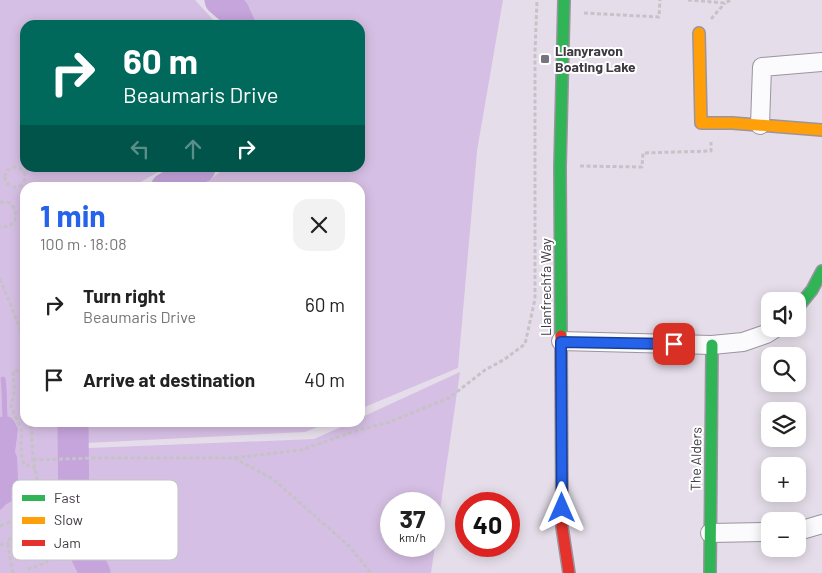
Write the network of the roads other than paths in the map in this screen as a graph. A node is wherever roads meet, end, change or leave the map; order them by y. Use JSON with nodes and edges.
{"nodes":[{"id":1,"x":564,"y":0,"type":"edge"},
{"id":2,"x":700,"y":33,"type":"dead end"},
{"id":3,"x":822,"y":62,"type":"edge"},
{"id":4,"x":760,"y":125,"type":"junction"},
{"id":5,"x":822,"y":130,"type":"edge"},
{"id":6,"x":822,"y":271,"type":"edge"},
{"id":7,"x":806,"y":297,"type":"edge"},
{"id":8,"x":761,"y":336,"type":"edge"},
{"id":9,"x":561,"y":342,"type":"junction"},
{"id":10,"x":712,"y":345,"type":"junction"},
{"id":11,"x":822,"y":524,"type":"edge"},
{"id":12,"x":806,"y":529,"type":"edge"},
{"id":13,"x":761,"y":532,"type":"edge"},
{"id":14,"x":710,"y":533,"type":"junction"},
{"id":15,"x":570,"y":573,"type":"edge"},
{"id":16,"x":710,"y":573,"type":"edge"}],
"edges":[{"from":1,"to":9,"type":"street","name":"Llanfrechfa Way"},
{"from":2,"to":4,"type":"street"},
{"from":3,"to":4,"type":"street"},
{"from":4,"to":5,"type":"street"},
{"from":6,"to":7,"type":"street"},
{"from":8,"to":10,"type":"street"},
{"from":9,"to":10,"type":"street"},
{"from":9,"to":15,"type":"street","name":"Llanfrechfa Way"},
{"from":10,"to":14,"type":"street","name":"The Alders"},
{"from":11,"to":12,"type":"street"},
{"from":13,"to":14,"type":"street"},
{"from":14,"to":16,"type":"street","name":"The Alders"}]}
